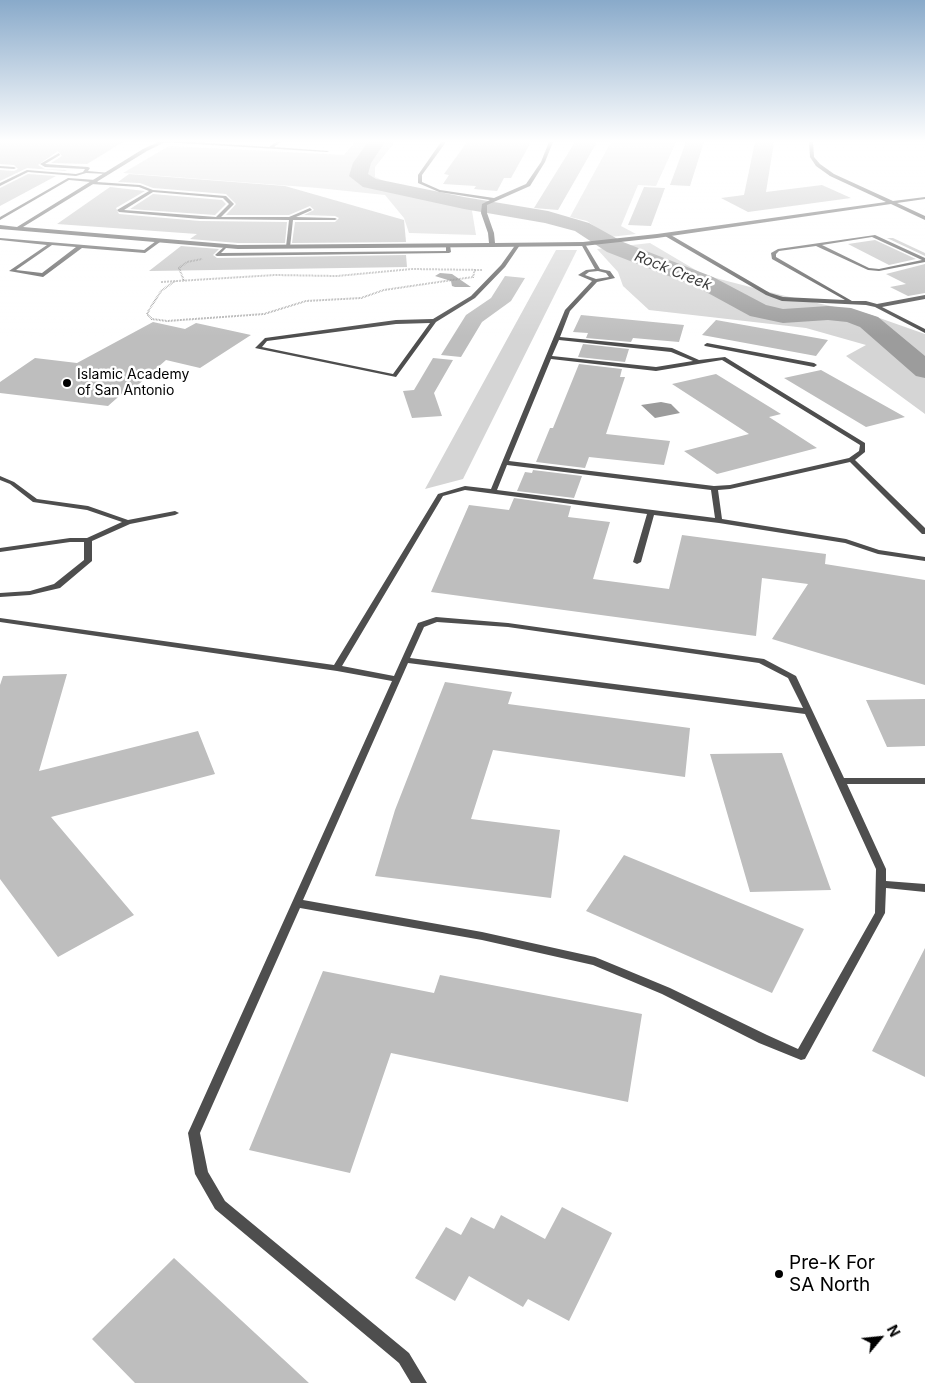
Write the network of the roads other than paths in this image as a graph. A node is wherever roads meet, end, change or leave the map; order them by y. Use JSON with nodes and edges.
{"nodes":[{"id":1,"x":21,"y":207,"type":"edge"},
{"id":2,"x":54,"y":207,"type":"edge"},
{"id":3,"x":126,"y":207,"type":"edge"},
{"id":4,"x":229,"y":207,"type":"edge"},
{"id":5,"x":484,"y":207,"type":"edge"},
{"id":6,"x":867,"y":207,"type":"edge"},
{"id":7,"x":900,"y":207,"type":"edge"},
{"id":8,"x":310,"y":209,"type":"dead end"},
{"id":9,"x":1,"y":218,"type":"edge"},
{"id":10,"x":217,"y":218,"type":"junction"},
{"id":11,"x":291,"y":218,"type":"junction"},
{"id":12,"x":925,"y":218,"type":"edge"},
{"id":13,"x":335,"y":219,"type":"dead end"},
{"id":14,"x":0,"y":227,"type":"edge"},
{"id":15,"x":17,"y":229,"type":"junction"},
{"id":16,"x":667,"y":235,"type":"junction"},
{"id":17,"x":0,"y":240,"type":"edge"},
{"id":18,"x":158,"y":242,"type":"junction"},
{"id":19,"x":51,"y":244,"type":"junction"},
{"id":20,"x":518,"y":244,"type":"junction"},
{"id":21,"x":583,"y":244,"type":"junction"},
{"id":22,"x":816,"y":244,"type":"junction"},
{"id":23,"x":448,"y":245,"type":"junction"},
{"id":24,"x":492,"y":245,"type":"junction"},
{"id":25,"x":81,"y":246,"type":"junction"},
{"id":26,"x":380,"y":246,"type":"junction"},
{"id":27,"x":225,"y":247,"type":"junction"},
{"id":28,"x":288,"y":247,"type":"junction"},
{"id":29,"x":382,"y":253,"type":"junction"},
{"id":30,"x":925,"y":261,"type":"edge"},
{"id":31,"x":598,"y":270,"type":"junction"},
{"id":32,"x":595,"y":281,"type":"junction"},
{"id":33,"x":925,"y":297,"type":"edge"},
{"id":34,"x":852,"y":302,"type":"junction"},
{"id":35,"x":877,"y":306,"type":"junction"},
{"id":36,"x":434,"y":321,"type":"junction"},
{"id":37,"x":925,"y":331,"type":"edge"},
{"id":38,"x":557,"y":338,"type":"junction"},
{"id":39,"x":707,"y":345,"type":"dead end"},
{"id":40,"x":730,"y":349,"type":"junction"},
{"id":41,"x":550,"y":357,"type":"junction"},
{"id":42,"x":722,"y":358,"type":"junction"},
{"id":43,"x":697,"y":361,"type":"junction"},
{"id":44,"x":814,"y":365,"type":"dead end"},
{"id":45,"x":851,"y":460,"type":"junction"},
{"id":46,"x":505,"y":463,"type":"junction"},
{"id":47,"x":0,"y":478,"type":"edge"},
{"id":48,"x":714,"y":488,"type":"junction"},
{"id":49,"x":493,"y":492,"type":"junction"},
{"id":50,"x":651,"y":512,"type":"junction"},
{"id":51,"x":175,"y":513,"type":"dead end"},
{"id":52,"x":719,"y":521,"type":"junction"},
{"id":53,"x":128,"y":522,"type":"junction"},
{"id":54,"x":925,"y":532,"type":"edge"},
{"id":55,"x":88,"y":540,"type":"junction"},
{"id":56,"x":0,"y":550,"type":"edge"},
{"id":57,"x":925,"y":559,"type":"edge"},
{"id":58,"x":637,"y":562,"type":"dead end"},
{"id":59,"x":0,"y":595,"type":"edge"},
{"id":60,"x":0,"y":620,"type":"edge"},
{"id":61,"x":406,"y":660,"type":"junction"},
{"id":62,"x":337,"y":668,"type":"junction"},
{"id":63,"x":397,"y":679,"type":"junction"},
{"id":64,"x":808,"y":712,"type":"junction"},
{"id":65,"x":840,"y":782,"type":"junction"},
{"id":66,"x":925,"y":782,"type":"edge"},
{"id":67,"x":880,"y":884,"type":"junction"},
{"id":68,"x":925,"y":888,"type":"edge"},
{"id":69,"x":297,"y":902,"type":"junction"},
{"id":70,"x":420,"y":1383,"type":"edge"}],
"edges":[{"from":1,"to":9,"type":"lane"},
{"from":2,"to":15,"type":"street"},
{"from":3,"to":10,"type":"lane"},
{"from":4,"to":10,"type":"lane"},
{"from":5,"to":24,"type":"street"},
{"from":6,"to":16,"type":"street"},
{"from":7,"to":12,"type":"street"},
{"from":8,"to":11,"type":"lane"},
{"from":10,"to":11,"type":"lane"},
{"from":11,"to":13,"type":"lane"},
{"from":11,"to":28,"type":"lane"},
{"from":14,"to":15,"type":"street"},
{"from":15,"to":18,"type":"street"},
{"from":16,"to":21,"type":"street"},
{"from":16,"to":34,"type":"lane"},
{"from":17,"to":19,"type":"lane"},
{"from":18,"to":25,"type":"lane"},
{"from":18,"to":27,"type":"street"},
{"from":19,"to":25,"type":"lane"},
{"from":19,"to":25,"type":"lane"},
{"from":20,"to":21,"type":"street"},
{"from":20,"to":24,"type":"street"},
{"from":20,"to":36,"type":"lane"},
{"from":21,"to":31,"type":"lane"},
{"from":22,"to":30,"type":"lane"},
{"from":22,"to":30,"type":"lane"},
{"from":22,"to":34,"type":"lane"},
{"from":23,"to":24,"type":"street"},
{"from":23,"to":26,"type":"street"},
{"from":23,"to":29,"type":"lane"},
{"from":26,"to":28,"type":"street"},
{"from":26,"to":29,"type":"lane"},
{"from":27,"to":28,"type":"street"},
{"from":27,"to":29,"type":"lane"},
{"from":31,"to":32,"type":"lane"},
{"from":31,"to":32,"type":"lane"},
{"from":32,"to":38,"type":"lane"},
{"from":33,"to":35,"type":"lane"},
{"from":34,"to":35,"type":"lane"},
{"from":35,"to":37,"type":"lane"},
{"from":36,"to":36,"type":"lane"},
{"from":38,"to":41,"type":"lane"},
{"from":38,"to":43,"type":"lane"},
{"from":39,"to":40,"type":"lane"},
{"from":40,"to":42,"type":"lane"},
{"from":40,"to":44,"type":"lane"},
{"from":41,"to":43,"type":"lane"},
{"from":41,"to":46,"type":"lane"},
{"from":42,"to":43,"type":"lane"},
{"from":42,"to":45,"type":"lane"},
{"from":45,"to":48,"type":"lane"},
{"from":45,"to":54,"type":"lane"},
{"from":46,"to":48,"type":"lane"},
{"from":46,"to":49,"type":"lane"},
{"from":47,"to":53,"type":"lane"},
{"from":48,"to":52,"type":"lane"},
{"from":49,"to":50,"type":"lane"},
{"from":49,"to":62,"type":"lane"},
{"from":50,"to":52,"type":"lane"},
{"from":50,"to":58,"type":"lane"},
{"from":51,"to":53,"type":"lane"},
{"from":52,"to":57,"type":"lane"},
{"from":53,"to":55,"type":"lane"},
{"from":55,"to":56,"type":"lane"},
{"from":55,"to":59,"type":"lane"},
{"from":60,"to":62,"type":"lane"},
{"from":61,"to":63,"type":"lane"},
{"from":61,"to":64,"type":"lane"},
{"from":61,"to":64,"type":"lane"},
{"from":62,"to":63,"type":"lane"},
{"from":63,"to":69,"type":"lane"},
{"from":64,"to":65,"type":"lane"},
{"from":65,"to":66,"type":"lane"},
{"from":65,"to":67,"type":"lane"},
{"from":67,"to":68,"type":"lane"},
{"from":67,"to":69,"type":"lane"},
{"from":69,"to":70,"type":"lane"}]}
